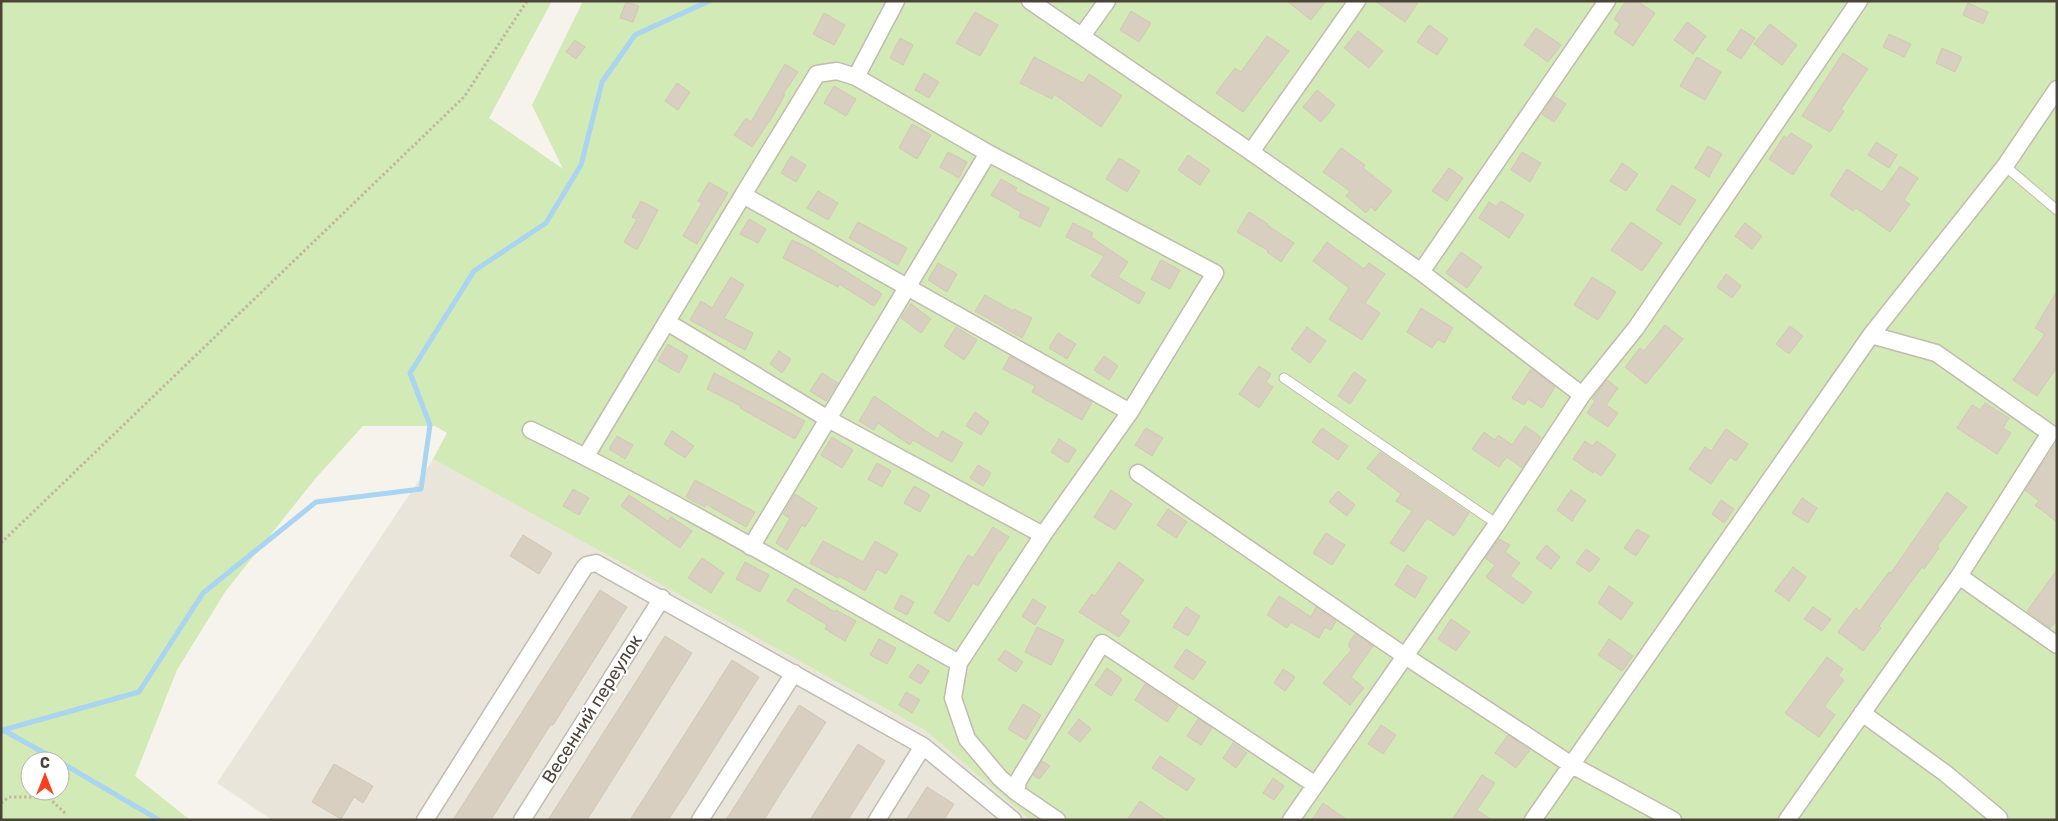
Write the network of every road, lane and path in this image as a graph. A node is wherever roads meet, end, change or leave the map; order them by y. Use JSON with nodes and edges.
{"nodes":[{"id":1,"x":527,"y":1,"type":"edge"},
{"id":2,"x":896,"y":1,"type":"edge"},
{"id":3,"x":1030,"y":1,"type":"edge"},
{"id":4,"x":1106,"y":1,"type":"edge"},
{"id":5,"x":1357,"y":1,"type":"edge"},
{"id":6,"x":1607,"y":1,"type":"edge"},
{"id":7,"x":1859,"y":1,"type":"edge"},
{"id":8,"x":1082,"y":36,"type":"junction"},
{"id":9,"x":856,"y":77,"type":"junction"},
{"id":10,"x":2057,"y":89,"type":"edge"},
{"id":11,"x":1251,"y":152,"type":"junction"},
{"id":12,"x":988,"y":154,"type":"junction"},
{"id":13,"x":2005,"y":166,"type":"junction"},
{"id":14,"x":743,"y":194,"type":"junction"},
{"id":15,"x":2057,"y":210,"type":"edge"},
{"id":16,"x":1422,"y":272,"type":"junction"},
{"id":17,"x":907,"y":287,"type":"junction"},
{"id":18,"x":667,"y":322,"type":"junction"},
{"id":19,"x":1870,"y":334,"type":"junction"},
{"id":20,"x":1284,"y":378,"type":"dead end"},
{"id":21,"x":1582,"y":395,"type":"junction"},
{"id":22,"x":1130,"y":412,"type":"junction"},
{"id":23,"x":828,"y":419,"type":"junction"},
{"id":24,"x":532,"y":430,"type":"dead end"},
{"id":25,"x":586,"y":456,"type":"junction"},
{"id":26,"x":1138,"y":473,"type":"dead end"},
{"id":27,"x":1497,"y":524,"type":"junction"},
{"id":28,"x":1043,"y":535,"type":"junction"},
{"id":29,"x":1,"y":543,"type":"edge"},
{"id":30,"x":751,"y":547,"type":"junction"},
{"id":31,"x":1959,"y":576,"type":"junction"},
{"id":32,"x":662,"y":598,"type":"junction"},
{"id":33,"x":2057,"y":645,"type":"edge"},
{"id":34,"x":1406,"y":656,"type":"junction"},
{"id":35,"x":959,"y":663,"type":"junction"},
{"id":36,"x":794,"y":672,"type":"junction"},
{"id":37,"x":1862,"y":713,"type":"junction"},
{"id":38,"x":923,"y":746,"type":"junction"},
{"id":39,"x":1570,"y":764,"type":"junction"},
{"id":40,"x":1314,"y":784,"type":"junction"},
{"id":41,"x":1016,"y":792,"type":"junction"},
{"id":42,"x":1,"y":803,"type":"edge"},
{"id":43,"x":67,"y":815,"type":"dead end"},
{"id":44,"x":1998,"y":818,"type":"dead end"},
{"id":45,"x":425,"y":820,"type":"edge"},
{"id":46,"x":522,"y":820,"type":"edge"},
{"id":47,"x":700,"y":820,"type":"edge"},
{"id":48,"x":876,"y":820,"type":"edge"},
{"id":49,"x":1013,"y":820,"type":"edge"},
{"id":50,"x":1056,"y":820,"type":"edge"},
{"id":51,"x":1291,"y":820,"type":"edge"},
{"id":52,"x":1532,"y":820,"type":"edge"},
{"id":53,"x":1673,"y":820,"type":"edge"},
{"id":54,"x":1787,"y":820,"type":"edge"}],
"edges":[{"from":1,"to":29,"type":"path"},
{"from":2,"to":9,"type":"street"},
{"from":3,"to":8,"type":"street"},
{"from":4,"to":8,"type":"street"},
{"from":5,"to":11,"type":"street"},
{"from":6,"to":16,"type":"street"},
{"from":7,"to":21,"type":"street"},
{"from":8,"to":11,"type":"street"},
{"from":9,"to":12,"type":"street"},
{"from":9,"to":14,"type":"street"},
{"from":10,"to":13,"type":"street"},
{"from":11,"to":16,"type":"street"},
{"from":12,"to":17,"type":"street"},
{"from":12,"to":22,"type":"street"},
{"from":13,"to":15,"type":"lane"},
{"from":13,"to":19,"type":"street"},
{"from":14,"to":17,"type":"street"},
{"from":14,"to":18,"type":"street"},
{"from":16,"to":21,"type":"street"},
{"from":17,"to":22,"type":"street"},
{"from":17,"to":23,"type":"street"},
{"from":18,"to":23,"type":"street"},
{"from":18,"to":25,"type":"street"},
{"from":19,"to":31,"type":"street"},
{"from":19,"to":39,"type":"street"},
{"from":20,"to":27,"type":"lane"},
{"from":21,"to":27,"type":"street"},
{"from":22,"to":28,"type":"street"},
{"from":23,"to":28,"type":"street"},
{"from":23,"to":30,"type":"street"},
{"from":24,"to":25,"type":"street"},
{"from":25,"to":30,"type":"street"},
{"from":26,"to":34,"type":"street"},
{"from":27,"to":34,"type":"street"},
{"from":28,"to":35,"type":"street"},
{"from":30,"to":35,"type":"street"},
{"from":31,"to":33,"type":"street"},
{"from":31,"to":37,"type":"street"},
{"from":32,"to":36,"type":"street"},
{"from":32,"to":45,"type":"street"},
{"from":32,"to":46,"type":"street","name":"Весенний переулок"},
{"from":34,"to":39,"type":"street"},
{"from":34,"to":40,"type":"street"},
{"from":35,"to":41,"type":"street"},
{"from":36,"to":38,"type":"street"},
{"from":36,"to":47,"type":"street"},
{"from":37,"to":44,"type":"street"},
{"from":37,"to":54,"type":"street"},
{"from":38,"to":48,"type":"street"},
{"from":38,"to":49,"type":"street"},
{"from":39,"to":52,"type":"street"},
{"from":39,"to":53,"type":"street"},
{"from":40,"to":41,"type":"street"},
{"from":40,"to":51,"type":"street"},
{"from":41,"to":50,"type":"street"},
{"from":42,"to":43,"type":"path"}]}
